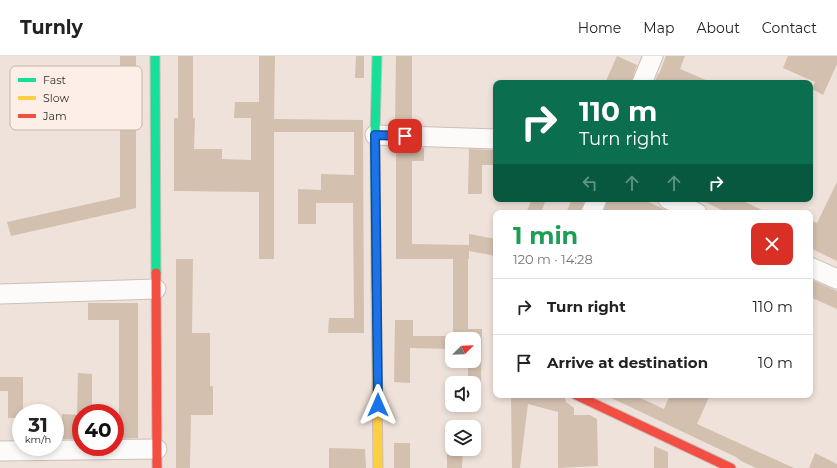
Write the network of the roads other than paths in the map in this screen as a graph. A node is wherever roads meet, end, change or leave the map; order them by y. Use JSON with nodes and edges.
{"nodes":[{"id":1,"x":155,"y":56,"type":"edge"},
{"id":2,"x":377,"y":56,"type":"edge"},
{"id":3,"x":653,"y":56,"type":"edge"},
{"id":4,"x":643,"y":80,"type":"edge"},
{"id":5,"x":375,"y":135,"type":"junction"},
{"id":6,"x":493,"y":139,"type":"edge"},
{"id":7,"x":674,"y":202,"type":"edge"},
{"id":8,"x":692,"y":210,"type":"edge"},
{"id":9,"x":813,"y":268,"type":"edge"},
{"id":10,"x":837,"y":279,"type":"edge"},
{"id":11,"x":156,"y":290,"type":"junction"},
{"id":12,"x":0,"y":294,"type":"edge"},
{"id":13,"x":582,"y":398,"type":"edge"},
{"id":14,"x":157,"y":449,"type":"junction"},
{"id":15,"x":0,"y":451,"type":"edge"},
{"id":16,"x":157,"y":468,"type":"edge"},
{"id":17,"x":378,"y":468,"type":"edge"},
{"id":18,"x":731,"y":468,"type":"edge"}],
"edges":[{"from":1,"to":11,"type":"street"},
{"from":2,"to":5,"type":"street"},
{"from":3,"to":4,"type":"street"},
{"from":5,"to":6,"type":"street"},
{"from":5,"to":17,"type":"street"},
{"from":7,"to":8,"type":"street"},
{"from":9,"to":10,"type":"street"},
{"from":11,"to":12,"type":"street"},
{"from":11,"to":14,"type":"street"},
{"from":13,"to":18,"type":"street"},
{"from":14,"to":15,"type":"street"},
{"from":14,"to":16,"type":"street"}]}
